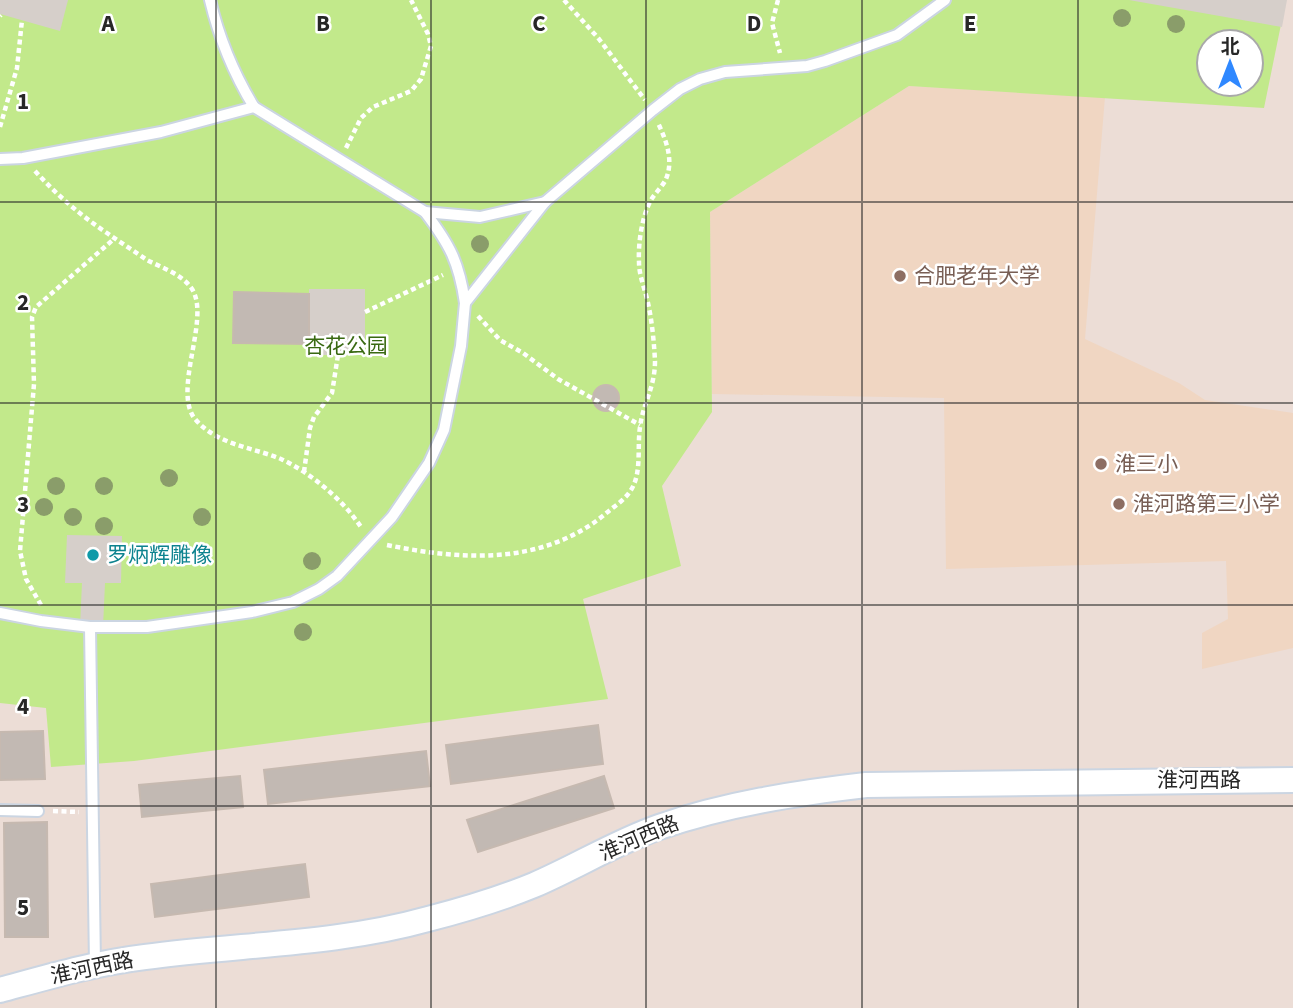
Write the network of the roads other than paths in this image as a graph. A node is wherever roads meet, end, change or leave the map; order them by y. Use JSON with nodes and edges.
{"nodes":[{"id":1,"x":210,"y":0,"type":"edge"},
{"id":2,"x":945,"y":0,"type":"edge"},
{"id":3,"x":254,"y":107,"type":"junction"},
{"id":4,"x":0,"y":159,"type":"edge"},
{"id":5,"x":545,"y":202,"type":"junction"},
{"id":6,"x":425,"y":212,"type":"junction"},
{"id":7,"x":465,"y":303,"type":"junction"},
{"id":8,"x":0,"y":612,"type":"edge"},
{"id":9,"x":90,"y":627,"type":"junction"},
{"id":10,"x":1293,"y":780,"type":"edge"},
{"id":11,"x":0,"y":810,"type":"edge"},
{"id":12,"x":38,"y":811,"type":"road end"},
{"id":13,"x":95,"y":965,"type":"junction"},
{"id":14,"x":0,"y":990,"type":"edge"}],
"edges":[{"from":1,"to":3,"type":"lane"},
{"from":2,"to":5,"type":"lane"},
{"from":3,"to":4,"type":"lane"},
{"from":3,"to":6,"type":"lane"},
{"from":5,"to":6,"type":"lane"},
{"from":5,"to":7,"type":"lane"},
{"from":6,"to":7,"type":"lane"},
{"from":7,"to":9,"type":"lane"},
{"from":8,"to":9,"type":"lane"},
{"from":9,"to":13,"type":"lane"},
{"from":10,"to":13,"type":"street","name":"淮河西路"},
{"from":11,"to":12,"type":"lane"},
{"from":13,"to":14,"type":"street","name":"淮河西路"}]}
